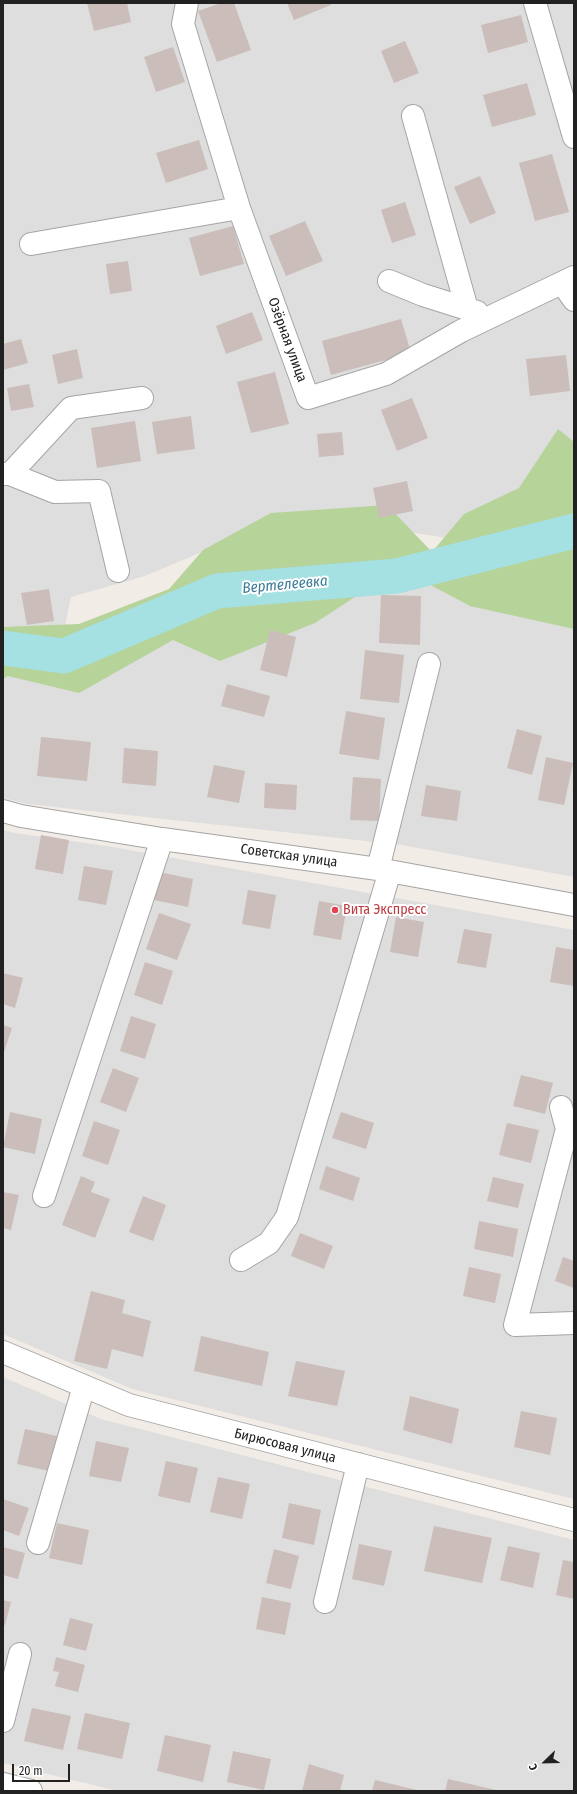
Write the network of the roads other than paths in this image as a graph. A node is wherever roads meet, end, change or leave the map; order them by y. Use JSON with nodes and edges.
{"nodes":[{"id":1,"x":187,"y":3,"type":"edge"},
{"id":2,"x":535,"y":3,"type":"edge"},
{"id":3,"x":413,"y":116,"type":"dead end"},
{"id":4,"x":574,"y":137,"type":"edge"},
{"id":5,"x":239,"y":208,"type":"junction"},
{"id":6,"x":31,"y":244,"type":"dead end"},
{"id":7,"x":389,"y":281,"type":"dead end"},
{"id":8,"x":570,"y":287,"type":"edge"},
{"id":9,"x":467,"y":309,"type":"junction"},
{"id":10,"x":492,"y":317,"type":"junction"},
{"id":11,"x":142,"y":398,"type":"dead end"},
{"id":12,"x":7,"y":474,"type":"edge"},
{"id":13,"x":118,"y":571,"type":"dead end"},
{"id":14,"x":429,"y":664,"type":"dead end"},
{"id":15,"x":3,"y":811,"type":"edge"},
{"id":16,"x":162,"y":839,"type":"junction"},
{"id":17,"x":384,"y":870,"type":"junction"},
{"id":18,"x":574,"y":905,"type":"edge"},
{"id":19,"x":561,"y":1107,"type":"dead end"},
{"id":20,"x":44,"y":1196,"type":"dead end"},
{"id":21,"x":241,"y":1260,"type":"dead end"},
{"id":22,"x":574,"y":1323,"type":"edge"},
{"id":23,"x":3,"y":1352,"type":"edge"},
{"id":24,"x":84,"y":1386,"type":"junction"},
{"id":25,"x":358,"y":1464,"type":"junction"},
{"id":26,"x":574,"y":1520,"type":"edge"},
{"id":27,"x":38,"y":1543,"type":"dead end"},
{"id":28,"x":325,"y":1602,"type":"dead end"},
{"id":29,"x":20,"y":1654,"type":"dead end"},
{"id":30,"x":3,"y":1721,"type":"edge"},
{"id":31,"x":3,"y":1784,"type":"edge"},
{"id":32,"x":31,"y":1791,"type":"edge"}],
"edges":[{"from":1,"to":5,"type":"street","name":"Озёрная улица"},
{"from":2,"to":4,"type":"street"},
{"from":3,"to":9,"type":"street"},
{"from":5,"to":6,"type":"street"},
{"from":5,"to":10,"type":"street","name":"Озёрная улица"},
{"from":7,"to":9,"type":"street"},
{"from":8,"to":10,"type":"street","name":"Озёрная улица"},
{"from":9,"to":10,"type":"street"},
{"from":11,"to":12,"type":"street"},
{"from":12,"to":13,"type":"street"},
{"from":14,"to":17,"type":"street"},
{"from":15,"to":16,"type":"street","name":"Советская улица"},
{"from":16,"to":17,"type":"street","name":"Советская улица"},
{"from":16,"to":20,"type":"street"},
{"from":17,"to":18,"type":"street","name":"Советская улица"},
{"from":17,"to":21,"type":"street"},
{"from":19,"to":22,"type":"street"},
{"from":23,"to":24,"type":"street","name":"Бирюсовая улица"},
{"from":24,"to":25,"type":"street","name":"Бирюсовая улица"},
{"from":24,"to":27,"type":"street"},
{"from":25,"to":26,"type":"street","name":"Бирюсовая улица"},
{"from":25,"to":28,"type":"street"},
{"from":29,"to":30,"type":"street"},
{"from":31,"to":32,"type":"street"}]}
